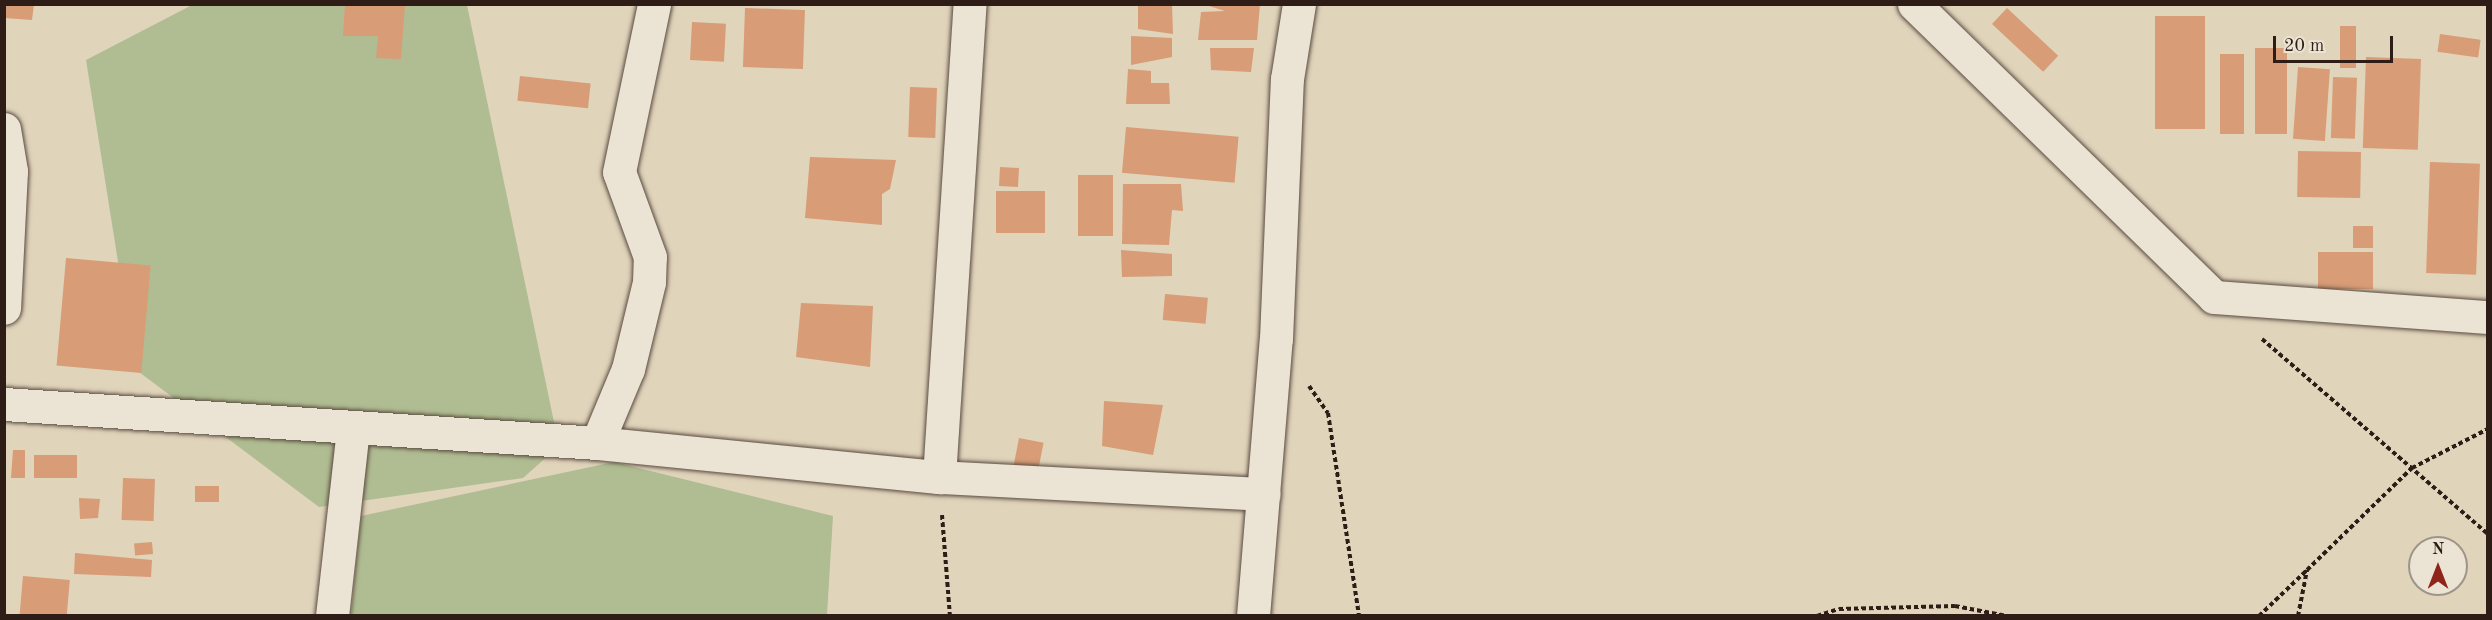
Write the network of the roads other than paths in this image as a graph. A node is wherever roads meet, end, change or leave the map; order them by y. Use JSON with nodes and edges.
{"nodes":[{"id":1,"x":654,"y":4,"type":"edge"},
{"id":2,"x":970,"y":4,"type":"edge"},
{"id":3,"x":1299,"y":4,"type":"edge"},
{"id":4,"x":1914,"y":4,"type":"edge"},
{"id":5,"x":4,"y":129,"type":"edge"},
{"id":6,"x":4,"y":308,"type":"edge"},
{"id":7,"x":2487,"y":317,"type":"edge"},
{"id":8,"x":4,"y":404,"type":"edge"},
{"id":9,"x":353,"y":430,"type":"junction"},
{"id":10,"x":597,"y":443,"type":"junction"},
{"id":11,"x":939,"y":477,"type":"junction"},
{"id":12,"x":1264,"y":494,"type":"junction"},
{"id":13,"x":332,"y":615,"type":"edge"},
{"id":14,"x":1253,"y":615,"type":"edge"}],
"edges":[{"from":1,"to":10,"type":"street"},
{"from":2,"to":11,"type":"street"},
{"from":3,"to":12,"type":"street"},
{"from":4,"to":7,"type":"street"},
{"from":5,"to":6,"type":"street"},
{"from":8,"to":9,"type":"street"},
{"from":9,"to":10,"type":"street"},
{"from":9,"to":13,"type":"street"},
{"from":10,"to":11,"type":"street"},
{"from":11,"to":12,"type":"street"},
{"from":12,"to":14,"type":"street"}]}
